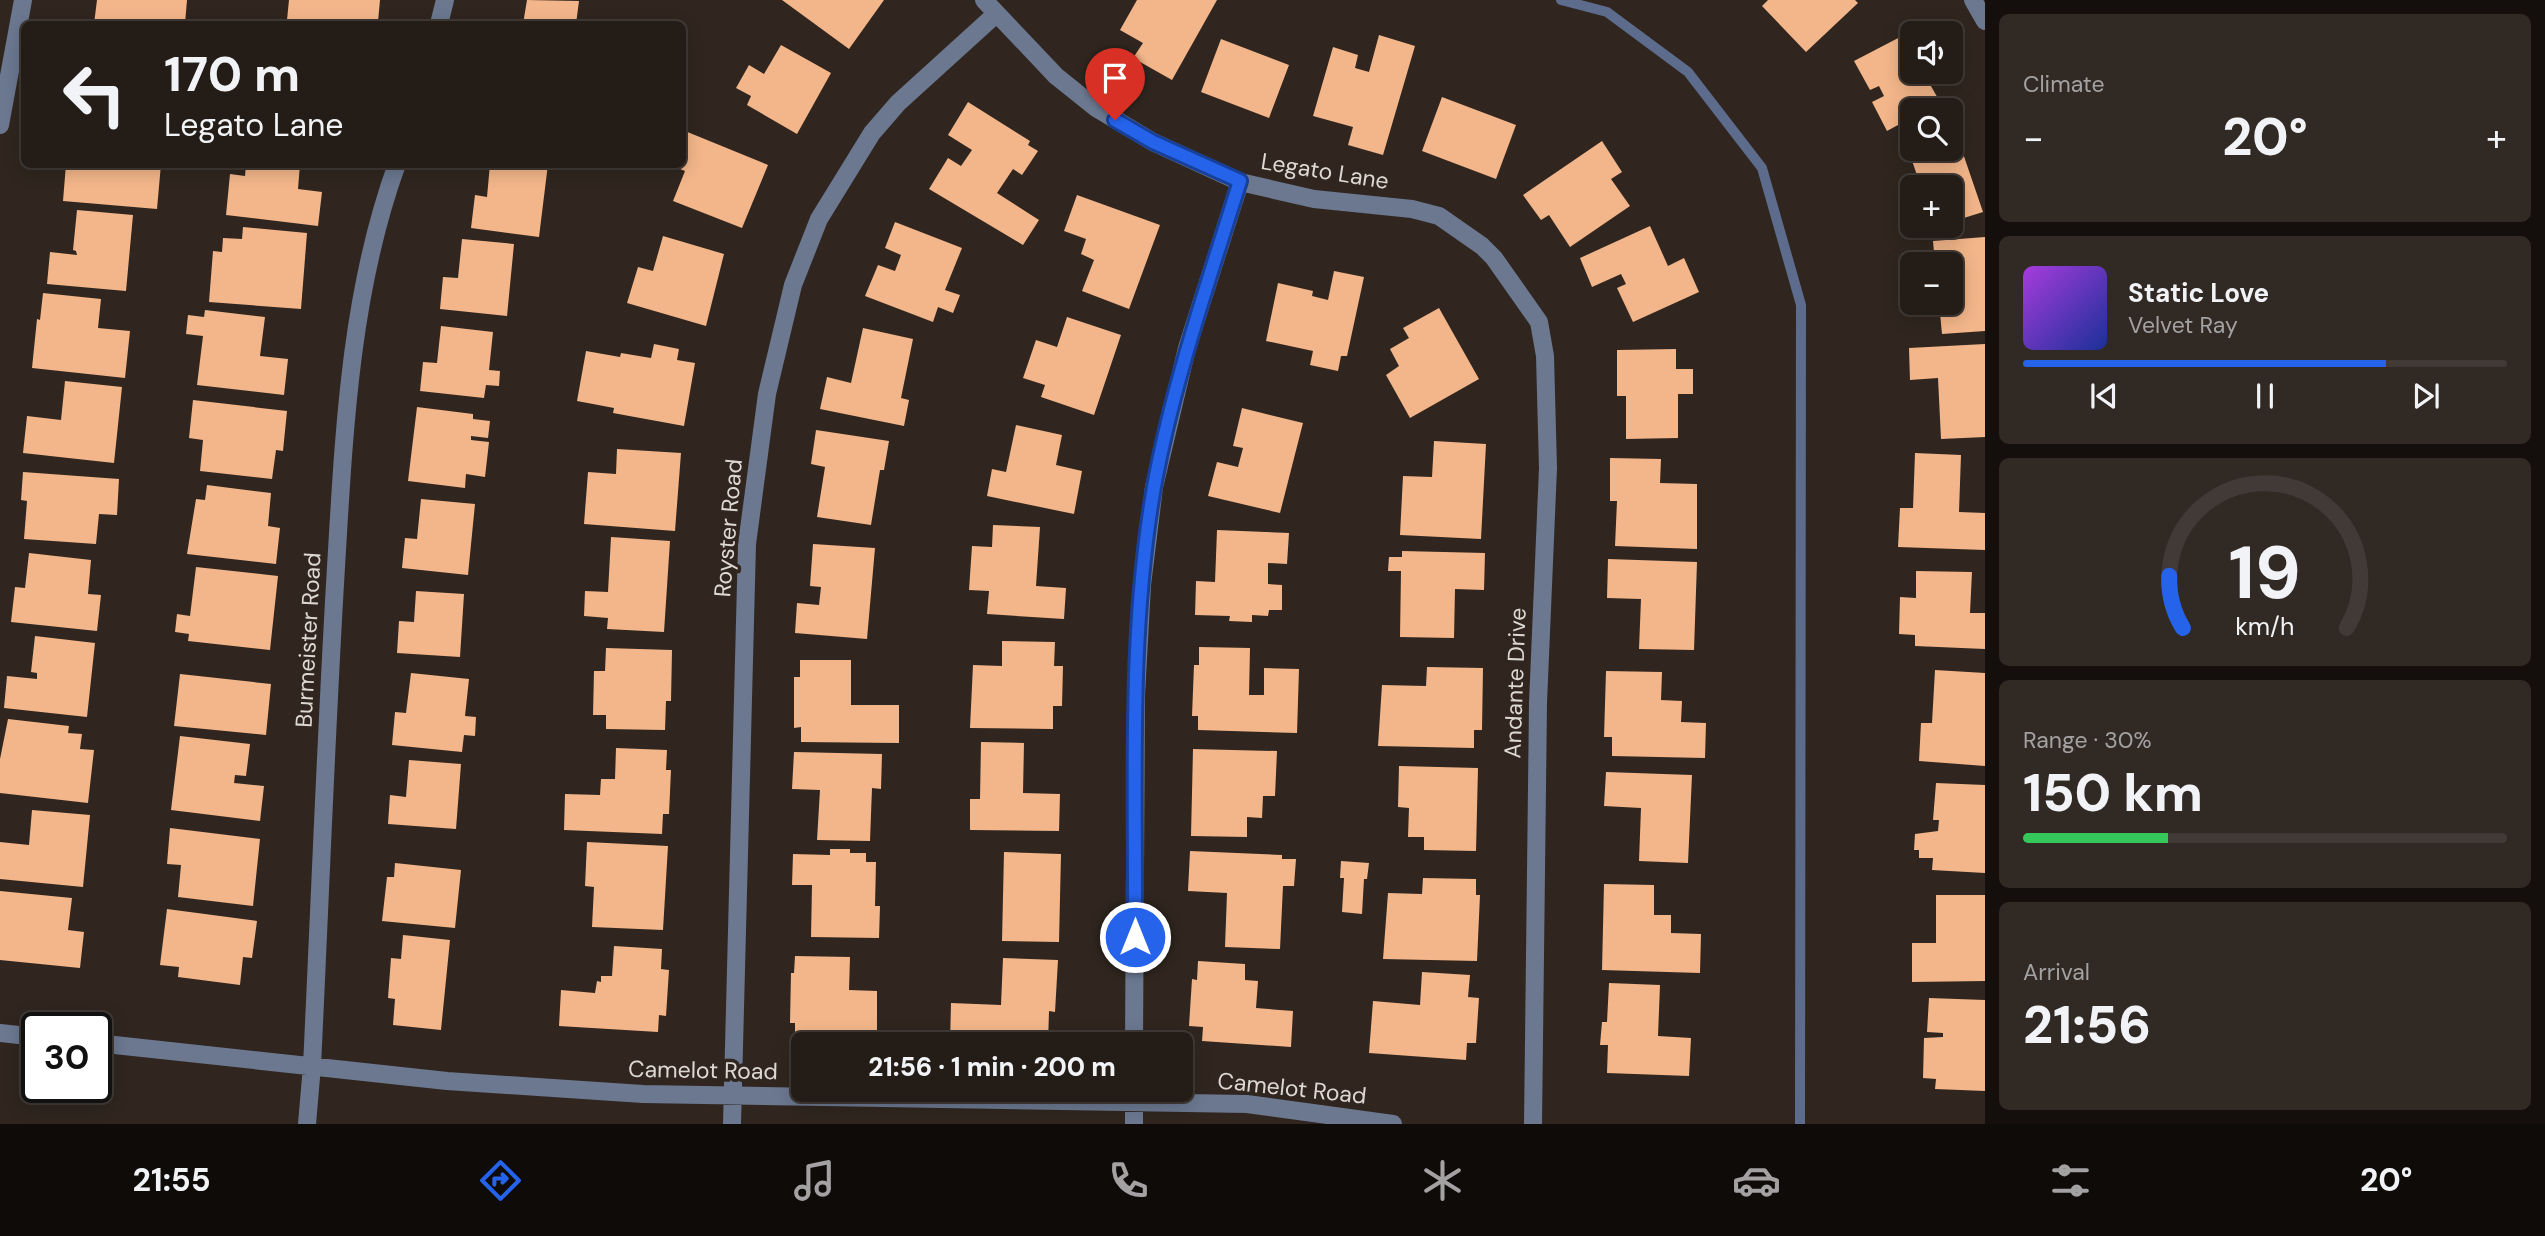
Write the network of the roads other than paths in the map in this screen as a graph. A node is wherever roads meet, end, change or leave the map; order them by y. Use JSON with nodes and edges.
{"nodes":[{"id":1,"x":23,"y":0,"type":"edge"},
{"id":2,"x":445,"y":0,"type":"edge"},
{"id":3,"x":1973,"y":0,"type":"edge"},
{"id":4,"x":990,"y":7,"type":"edge"},
{"id":5,"x":440,"y":21,"type":"edge"},
{"id":6,"x":1985,"y":21,"type":"edge"},
{"id":7,"x":0,"y":125,"type":"edge"},
{"id":8,"x":396,"y":168,"type":"edge"},
{"id":9,"x":1240,"y":181,"type":"junction"},
{"id":10,"x":1494,"y":258,"type":"joint"},
{"id":11,"x":1134,"y":1032,"type":"edge"},
{"id":12,"x":0,"y":1033,"type":"edge"},
{"id":13,"x":21,"y":1035,"type":"edge"},
{"id":14,"x":112,"y":1045,"type":"edge"},
{"id":15,"x":312,"y":1066,"type":"junction"},
{"id":16,"x":733,"y":1096,"type":"junction"},
{"id":17,"x":791,"y":1096,"type":"edge"},
{"id":18,"x":1193,"y":1100,"type":"edge"},
{"id":19,"x":1134,"y":1102,"type":"edge"},
{"id":20,"x":307,"y":1124,"type":"edge"},
{"id":21,"x":732,"y":1124,"type":"edge"},
{"id":22,"x":1134,"y":1124,"type":"edge"},
{"id":23,"x":1393,"y":1124,"type":"edge"},
{"id":24,"x":1533,"y":1124,"type":"edge"}],
"edges":[{"from":1,"to":7,"type":"street"},
{"from":2,"to":5,"type":"street"},
{"from":3,"to":6,"type":"street"},
{"from":4,"to":9,"type":"street","name":"Legato Lane"},
{"from":4,"to":16,"type":"street","name":"Royster Road"},
{"from":8,"to":15,"type":"street","name":"Burmeister Road"},
{"from":9,"to":10,"type":"street","name":"Legato Lane"},
{"from":9,"to":11,"type":"street"},
{"from":10,"to":24,"type":"street","name":"Andante Drive"},
{"from":12,"to":13,"type":"street"},
{"from":14,"to":15,"type":"street","name":"Camelot Road"},
{"from":15,"to":16,"type":"street","name":"Camelot Road"},
{"from":15,"to":20,"type":"street","name":"Burmeister Road"},
{"from":16,"to":17,"type":"street","name":"Camelot Road"},
{"from":16,"to":21,"type":"street","name":"Royster Road"},
{"from":18,"to":23,"type":"street","name":"Camelot Road"},
{"from":19,"to":22,"type":"street"}]}
